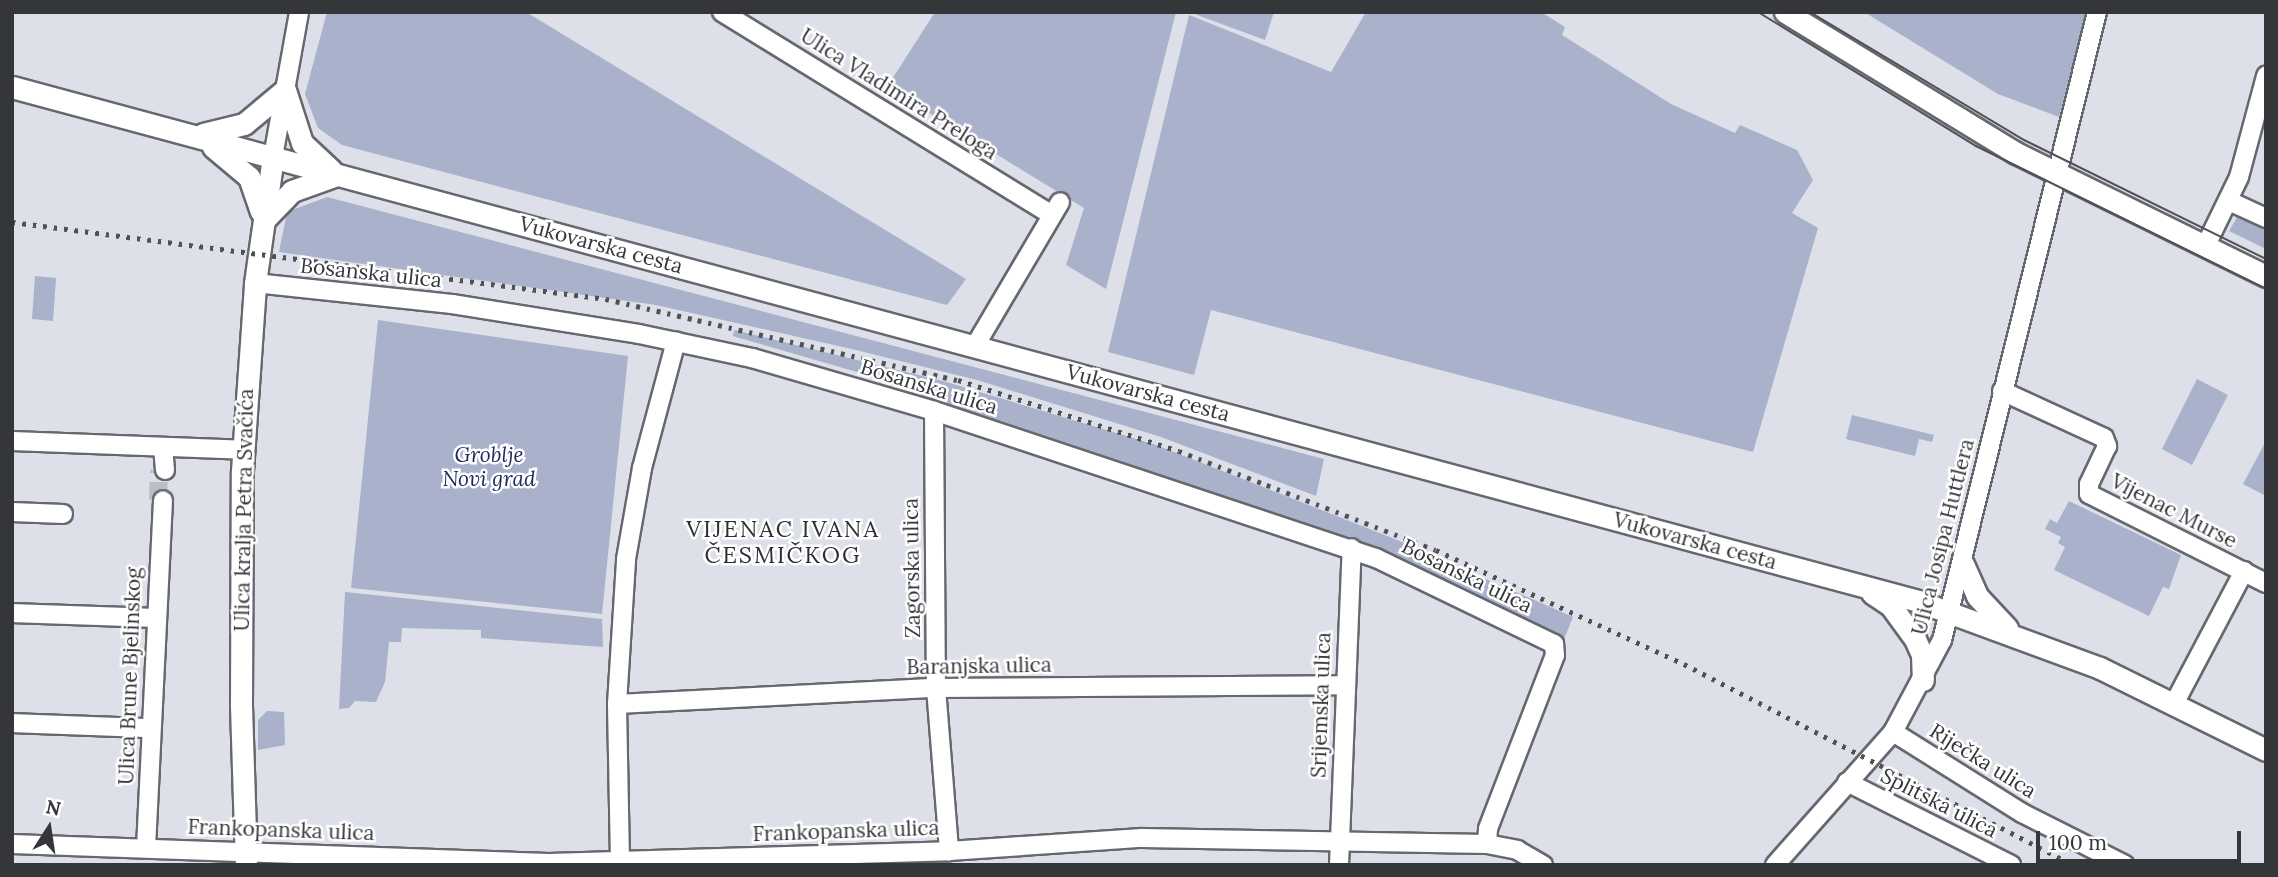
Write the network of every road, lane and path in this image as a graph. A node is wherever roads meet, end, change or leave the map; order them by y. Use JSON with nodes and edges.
{"nodes":[{"id":1,"x":299,"y":12,"type":"edge"},
{"id":2,"x":722,"y":12,"type":"edge"},
{"id":3,"x":1784,"y":12,"type":"edge"},
{"id":4,"x":2097,"y":12,"type":"edge"},
{"id":5,"x":2266,"y":76,"type":"edge"},
{"id":6,"x":12,"y":87,"type":"edge"},
{"id":7,"x":285,"y":90,"type":"junction"},
{"id":8,"x":187,"y":134,"type":"junction"},
{"id":9,"x":273,"y":157,"type":"junction"},
{"id":10,"x":2057,"y":172,"type":"junction"},
{"id":11,"x":337,"y":174,"type":"junction"},
{"id":12,"x":2229,"y":201,"type":"junction"},
{"id":13,"x":2266,"y":218,"type":"edge"},
{"id":14,"x":262,"y":222,"type":"junction"},
{"id":15,"x":2207,"y":243,"type":"junction"},
{"id":16,"x":2266,"y":276,"type":"edge"},
{"id":17,"x":255,"y":283,"type":"junction"},
{"id":18,"x":676,"y":341,"type":"junction"},
{"id":19,"x":975,"y":346,"type":"junction"},
{"id":20,"x":2002,"y":391,"type":"junction"},
{"id":21,"x":934,"y":411,"type":"junction"},
{"id":22,"x":12,"y":441,"type":"edge"},
{"id":23,"x":243,"y":450,"type":"junction"},
{"id":24,"x":160,"y":502,"type":"tunnel mouth"},
{"id":25,"x":12,"y":512,"type":"edge"},
{"id":26,"x":63,"y":514,"type":"dead end"},
{"id":27,"x":1352,"y":548,"type":"junction"},
{"id":28,"x":1963,"y":564,"type":"junction"},
{"id":29,"x":2244,"y":571,"type":"junction"},
{"id":30,"x":2266,"y":583,"type":"edge"},
{"id":31,"x":1858,"y":585,"type":"junction"},
{"id":32,"x":1950,"y":612,"type":"junction"},
{"id":33,"x":12,"y":613,"type":"edge"},
{"id":34,"x":155,"y":618,"type":"junction"},
{"id":35,"x":2013,"y":634,"type":"junction"},
{"id":36,"x":1923,"y":680,"type":"junction"},
{"id":37,"x":1343,"y":685,"type":"junction"},
{"id":38,"x":936,"y":688,"type":"junction"},
{"id":39,"x":2175,"y":702,"type":"junction"},
{"id":40,"x":617,"y":704,"type":"junction"},
{"id":41,"x":12,"y":723,"type":"edge"},
{"id":42,"x":150,"y":728,"type":"junction"},
{"id":43,"x":1892,"y":732,"type":"junction"},
{"id":44,"x":2266,"y":750,"type":"edge"},
{"id":45,"x":1847,"y":782,"type":"junction"},
{"id":46,"x":1339,"y":842,"type":"junction"},
{"id":47,"x":1487,"y":844,"type":"junction"},
{"id":48,"x":12,"y":845,"type":"edge"},
{"id":49,"x":146,"y":848,"type":"junction"},
{"id":50,"x":949,"y":851,"type":"junction"},
{"id":51,"x":246,"y":858,"type":"edge"},
{"id":52,"x":620,"y":861,"type":"junction"},
{"id":53,"x":1339,"y":865,"type":"edge"},
{"id":54,"x":1543,"y":865,"type":"edge"},
{"id":55,"x":1774,"y":865,"type":"edge"},
{"id":56,"x":2011,"y":865,"type":"edge"},
{"id":57,"x":2125,"y":865,"type":"edge"}],
"edges":[{"from":1,"to":7,"type":"street"},
{"from":2,"to":19,"type":"street","name":"Ulica Vladimira Preloga"},
{"from":3,"to":10,"type":"main road"},
{"from":4,"to":10,"type":"street","name":"Ulica Josipa Huttlera"},
{"from":5,"to":12,"type":"street"},
{"from":6,"to":8,"type":"main road","name":"Vukovarska cesta"},
{"from":7,"to":8,"type":"main road"},
{"from":7,"to":9,"type":"street"},
{"from":7,"to":11,"type":"main road"},
{"from":8,"to":9,"type":"main road","name":"Vukovarska cesta"},
{"from":8,"to":14,"type":"main road"},
{"from":9,"to":11,"type":"main road","name":"Vukovarska cesta"},
{"from":9,"to":14,"type":"main road","name":"Ulica kralja Petra Svačića"},
{"from":10,"to":15,"type":"main road"},
{"from":10,"to":20,"type":"street","name":"Ulica Josipa Huttlera"},
{"from":11,"to":14,"type":"main road"},
{"from":11,"to":19,"type":"main road","name":"Vukovarska cesta"},
{"from":12,"to":13,"type":"street"},
{"from":12,"to":15,"type":"street"},
{"from":14,"to":17,"type":"main road","name":"Ulica kralja Petra Svačića"},
{"from":15,"to":16,"type":"main road"},
{"from":17,"to":18,"type":"street","name":"Bosanska ulica"},
{"from":17,"to":23,"type":"main road","name":"Ulica kralja Petra Svačića"},
{"from":18,"to":21,"type":"street","name":"Bosanska ulica"},
{"from":18,"to":40,"type":"street"},
{"from":19,"to":31,"type":"main road","name":"Vukovarska cesta"},
{"from":20,"to":28,"type":"street","name":"Ulica Josipa Huttlera"},
{"from":20,"to":29,"type":"street","name":"Vijenac Murse"},
{"from":21,"to":27,"type":"street","name":"Bosanska ulica"},
{"from":21,"to":38,"type":"street","name":"Zagorska ulica"},
{"from":22,"to":23,"type":"street"},
{"from":23,"to":51,"type":"main road","name":"Ulica kralja Petra Svačića"},
{"from":24,"to":34,"type":"street","name":"Ulica Brune Bjelinskog"},
{"from":25,"to":26,"type":"street"},
{"from":27,"to":37,"type":"street","name":"Srijemska ulica"},
{"from":27,"to":47,"type":"street","name":"Bosanska ulica"},
{"from":28,"to":32,"type":"street","name":"Ulica Josipa Huttlera"},
{"from":28,"to":35,"type":"main road"},
{"from":29,"to":30,"type":"street","name":"Vijenac Murse"},
{"from":29,"to":39,"type":"street","name":"Vijenac Murse"},
{"from":31,"to":32,"type":"main road","name":"Vukovarska cesta"},
{"from":31,"to":36,"type":"main road"},
{"from":32,"to":35,"type":"main road","name":"Vukovarska cesta"},
{"from":32,"to":36,"type":"street","name":"Ulica Josipa Huttlera"},
{"from":33,"to":34,"type":"street"},
{"from":34,"to":42,"type":"street","name":"Ulica Brune Bjelinskog"},
{"from":35,"to":39,"type":"main road","name":"Vukovarska cesta"},
{"from":36,"to":43,"type":"street","name":"Ulica Josipa Huttlera"},
{"from":37,"to":38,"type":"street","name":"Baranjska ulica"},
{"from":37,"to":46,"type":"street","name":"Srijemska ulica"},
{"from":38,"to":40,"type":"street","name":"Baranjska ulica"},
{"from":38,"to":50,"type":"street","name":"Zagorska ulica"},
{"from":39,"to":44,"type":"main road","name":"Vukovarska cesta"},
{"from":40,"to":52,"type":"street"},
{"from":41,"to":42,"type":"street"},
{"from":42,"to":49,"type":"street","name":"Ulica Brune Bjelinskog"},
{"from":43,"to":45,"type":"street","name":"Ulica Josipa Huttlera"},
{"from":43,"to":57,"type":"street","name":"Riječka ulica"},
{"from":45,"to":55,"type":"street","name":"Ulica Josipa Huttlera"},
{"from":45,"to":56,"type":"street","name":"Splitska ulica"},
{"from":46,"to":47,"type":"street","name":"Frankopanska ulica"},
{"from":46,"to":50,"type":"street","name":"Frankopanska ulica"},
{"from":46,"to":53,"type":"street","name":"Srijemska ulica"},
{"from":47,"to":54,"type":"street","name":"Frankopanska ulica"},
{"from":48,"to":49,"type":"street","name":"Frankopanska ulica"},
{"from":49,"to":51,"type":"street","name":"Frankopanska ulica"},
{"from":50,"to":52,"type":"street","name":"Frankopanska ulica"},
{"from":51,"to":52,"type":"street","name":"Frankopanska ulica"}]}
